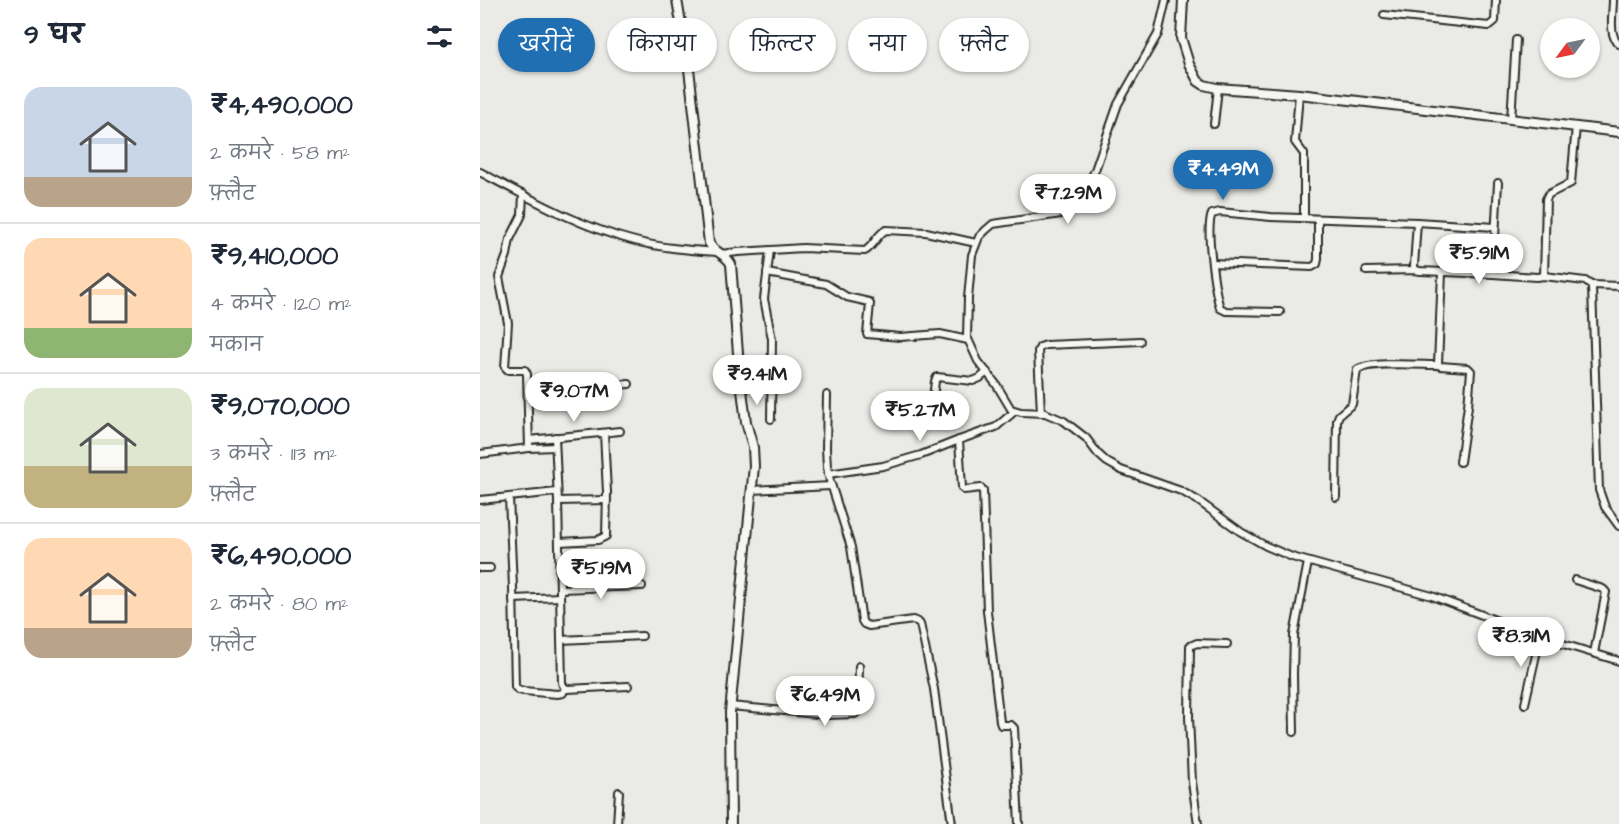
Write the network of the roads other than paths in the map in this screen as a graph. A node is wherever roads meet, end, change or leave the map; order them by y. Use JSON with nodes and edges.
{"nodes":[{"id":1,"x":677,"y":0,"type":"edge"},
{"id":2,"x":1166,"y":0,"type":"edge"},
{"id":3,"x":1183,"y":0,"type":"edge"},
{"id":4,"x":1496,"y":0,"type":"edge"},
{"id":5,"x":1613,"y":0,"type":"edge"},
{"id":6,"x":1384,"y":15,"type":"dead end"},
{"id":7,"x":1516,"y":40,"type":"dead end"},
{"id":8,"x":1619,"y":44,"type":"edge"},
{"id":9,"x":1218,"y":88,"type":"junction"},
{"id":10,"x":1299,"y":94,"type":"junction"},
{"id":11,"x":1511,"y":119,"type":"junction"},
{"id":12,"x":1214,"y":124,"type":"dead end"},
{"id":13,"x":1576,"y":126,"type":"junction"},
{"id":14,"x":1619,"y":132,"type":"edge"},
{"id":15,"x":480,"y":172,"type":"edge"},
{"id":16,"x":1498,"y":183,"type":"dead end"},
{"id":17,"x":523,"y":194,"type":"junction"},
{"id":18,"x":1304,"y":218,"type":"junction"},
{"id":19,"x":1318,"y":219,"type":"junction"},
{"id":20,"x":1417,"y":222,"type":"junction"},
{"id":21,"x":1495,"y":226,"type":"junction"},
{"id":22,"x":976,"y":243,"type":"junction"},
{"id":23,"x":770,"y":250,"type":"junction"},
{"id":24,"x":719,"y":253,"type":"junction"},
{"id":25,"x":1212,"y":263,"type":"junction"},
{"id":26,"x":1415,"y":270,"type":"junction"},
{"id":27,"x":1366,"y":271,"type":"dead end"},
{"id":28,"x":767,"y":273,"type":"junction"},
{"id":29,"x":1442,"y":273,"type":"junction"},
{"id":30,"x":1493,"y":274,"type":"junction"},
{"id":31,"x":1544,"y":276,"type":"junction"},
{"id":32,"x":1591,"y":285,"type":"junction"},
{"id":33,"x":1619,"y":286,"type":"edge"},
{"id":34,"x":1280,"y":312,"type":"dead end"},
{"id":35,"x":968,"y":340,"type":"junction"},
{"id":36,"x":1140,"y":340,"type":"dead end"},
{"id":37,"x":1438,"y":365,"type":"junction"},
{"id":38,"x":987,"y":372,"type":"junction"},
{"id":39,"x":629,"y":384,"type":"dead end"},
{"id":40,"x":528,"y":393,"type":"junction"},
{"id":41,"x":827,"y":394,"type":"dead end"},
{"id":42,"x":932,"y":407,"type":"dead end"},
{"id":43,"x":1015,"y":411,"type":"junction"},
{"id":44,"x":1041,"y":413,"type":"junction"},
{"id":45,"x":771,"y":419,"type":"dead end"},
{"id":46,"x":620,"y":431,"type":"dead end"},
{"id":47,"x":604,"y":433,"type":"junction"},
{"id":48,"x":555,"y":437,"type":"junction"},
{"id":49,"x":530,"y":440,"type":"junction"},
{"id":50,"x":959,"y":440,"type":"junction"},
{"id":51,"x":555,"y":447,"type":"junction"},
{"id":52,"x":529,"y":448,"type":"junction"},
{"id":53,"x":480,"y":454,"type":"edge"},
{"id":54,"x":1460,"y":462,"type":"dead end"},
{"id":55,"x":828,"y":474,"type":"junction"},
{"id":56,"x":831,"y":486,"type":"junction"},
{"id":57,"x":752,"y":490,"type":"junction"},
{"id":58,"x":557,"y":492,"type":"junction"},
{"id":59,"x":509,"y":497,"type":"junction"},
{"id":60,"x":1336,"y":497,"type":"dead end"},
{"id":61,"x":480,"y":500,"type":"edge"},
{"id":62,"x":607,"y":500,"type":"junction"},
{"id":63,"x":558,"y":501,"type":"junction"},
{"id":64,"x":1619,"y":526,"type":"edge"},
{"id":65,"x":559,"y":542,"type":"junction"},
{"id":66,"x":1308,"y":562,"type":"junction"},
{"id":67,"x":480,"y":568,"type":"edge"},
{"id":68,"x":490,"y":568,"type":"dead end"},
{"id":69,"x":1575,"y":580,"type":"dead end"},
{"id":70,"x":642,"y":586,"type":"dead end"},
{"id":71,"x":560,"y":589,"type":"junction"},
{"id":72,"x":561,"y":597,"type":"junction"},
{"id":73,"x":513,"y":599,"type":"junction"},
{"id":74,"x":642,"y":636,"type":"dead end"},
{"id":75,"x":1540,"y":637,"type":"junction"},
{"id":76,"x":561,"y":640,"type":"junction"},
{"id":77,"x":1227,"y":644,"type":"dead end"},
{"id":78,"x":1594,"y":653,"type":"junction"},
{"id":79,"x":1619,"y":661,"type":"edge"},
{"id":80,"x":859,"y":666,"type":"dead end"},
{"id":81,"x":628,"y":686,"type":"dead end"},
{"id":82,"x":565,"y":688,"type":"junction"},
{"id":83,"x":1525,"y":704,"type":"dead end"},
{"id":84,"x":730,"y":706,"type":"junction"},
{"id":85,"x":1294,"y":732,"type":"dead end"},
{"id":86,"x":619,"y":792,"type":"dead end"},
{"id":87,"x":617,"y":824,"type":"edge"},
{"id":88,"x":731,"y":824,"type":"edge"},
{"id":89,"x":952,"y":824,"type":"edge"},
{"id":90,"x":1019,"y":824,"type":"edge"},
{"id":91,"x":1198,"y":824,"type":"edge"}],
"edges":[{"from":1,"to":24,"type":"street"},
{"from":2,"to":22,"type":"street"},
{"from":3,"to":9,"type":"street"},
{"from":4,"to":6,"type":"street"},
{"from":5,"to":8,"type":"street"},
{"from":7,"to":11,"type":"street"},
{"from":9,"to":10,"type":"street"},
{"from":9,"to":12,"type":"street"},
{"from":10,"to":11,"type":"street"},
{"from":10,"to":18,"type":"street"},
{"from":11,"to":13,"type":"street"},
{"from":13,"to":14,"type":"street"},
{"from":13,"to":31,"type":"street"},
{"from":15,"to":17,"type":"street"},
{"from":16,"to":21,"type":"street"},
{"from":17,"to":24,"type":"street"},
{"from":17,"to":40,"type":"street"},
{"from":18,"to":19,"type":"street"},
{"from":18,"to":25,"type":"street"},
{"from":19,"to":20,"type":"street"},
{"from":19,"to":25,"type":"street"},
{"from":20,"to":21,"type":"street"},
{"from":20,"to":26,"type":"street"},
{"from":21,"to":30,"type":"street"},
{"from":22,"to":23,"type":"street"},
{"from":22,"to":35,"type":"street"},
{"from":23,"to":24,"type":"street"},
{"from":23,"to":28,"type":"street"},
{"from":24,"to":57,"type":"street"},
{"from":25,"to":34,"type":"street"},
{"from":26,"to":27,"type":"street"},
{"from":26,"to":29,"type":"street"},
{"from":28,"to":35,"type":"street"},
{"from":28,"to":45,"type":"street"},
{"from":29,"to":30,"type":"street"},
{"from":29,"to":37,"type":"street"},
{"from":30,"to":31,"type":"street"},
{"from":31,"to":32,"type":"street"},
{"from":32,"to":33,"type":"street"},
{"from":32,"to":64,"type":"street"},
{"from":35,"to":38,"type":"street"},
{"from":36,"to":44,"type":"street"},
{"from":37,"to":54,"type":"street"},
{"from":37,"to":60,"type":"street"},
{"from":38,"to":42,"type":"street"},
{"from":38,"to":43,"type":"street"},
{"from":39,"to":40,"type":"street"},
{"from":40,"to":49,"type":"street"},
{"from":41,"to":55,"type":"street"},
{"from":43,"to":44,"type":"street"},
{"from":43,"to":50,"type":"street"},
{"from":44,"to":66,"type":"street"},
{"from":46,"to":47,"type":"street"},
{"from":47,"to":48,"type":"street"},
{"from":47,"to":62,"type":"street"},
{"from":48,"to":49,"type":"street"},
{"from":48,"to":51,"type":"street"},
{"from":49,"to":52,"type":"street"},
{"from":50,"to":55,"type":"street"},
{"from":50,"to":90,"type":"street"},
{"from":51,"to":52,"type":"street"},
{"from":51,"to":58,"type":"street"},
{"from":52,"to":53,"type":"street"},
{"from":55,"to":56,"type":"street"},
{"from":56,"to":57,"type":"street"},
{"from":56,"to":89,"type":"street"},
{"from":57,"to":84,"type":"street"},
{"from":58,"to":59,"type":"street"},
{"from":58,"to":63,"type":"street"},
{"from":59,"to":61,"type":"street"},
{"from":59,"to":73,"type":"street"},
{"from":62,"to":63,"type":"street"},
{"from":62,"to":65,"type":"street"},
{"from":63,"to":65,"type":"street"},
{"from":65,"to":71,"type":"street"},
{"from":66,"to":75,"type":"street"},
{"from":66,"to":85,"type":"street"},
{"from":67,"to":68,"type":"street"},
{"from":69,"to":78,"type":"street"},
{"from":70,"to":71,"type":"street"},
{"from":71,"to":72,"type":"street"},
{"from":72,"to":73,"type":"street"},
{"from":72,"to":76,"type":"street"},
{"from":73,"to":82,"type":"street"},
{"from":74,"to":76,"type":"street"},
{"from":75,"to":78,"type":"street"},
{"from":75,"to":83,"type":"street"},
{"from":76,"to":82,"type":"street"},
{"from":77,"to":91,"type":"street"},
{"from":78,"to":79,"type":"street"},
{"from":80,"to":84,"type":"street"},
{"from":81,"to":82,"type":"street"},
{"from":84,"to":88,"type":"street"},
{"from":86,"to":87,"type":"street"}]}
